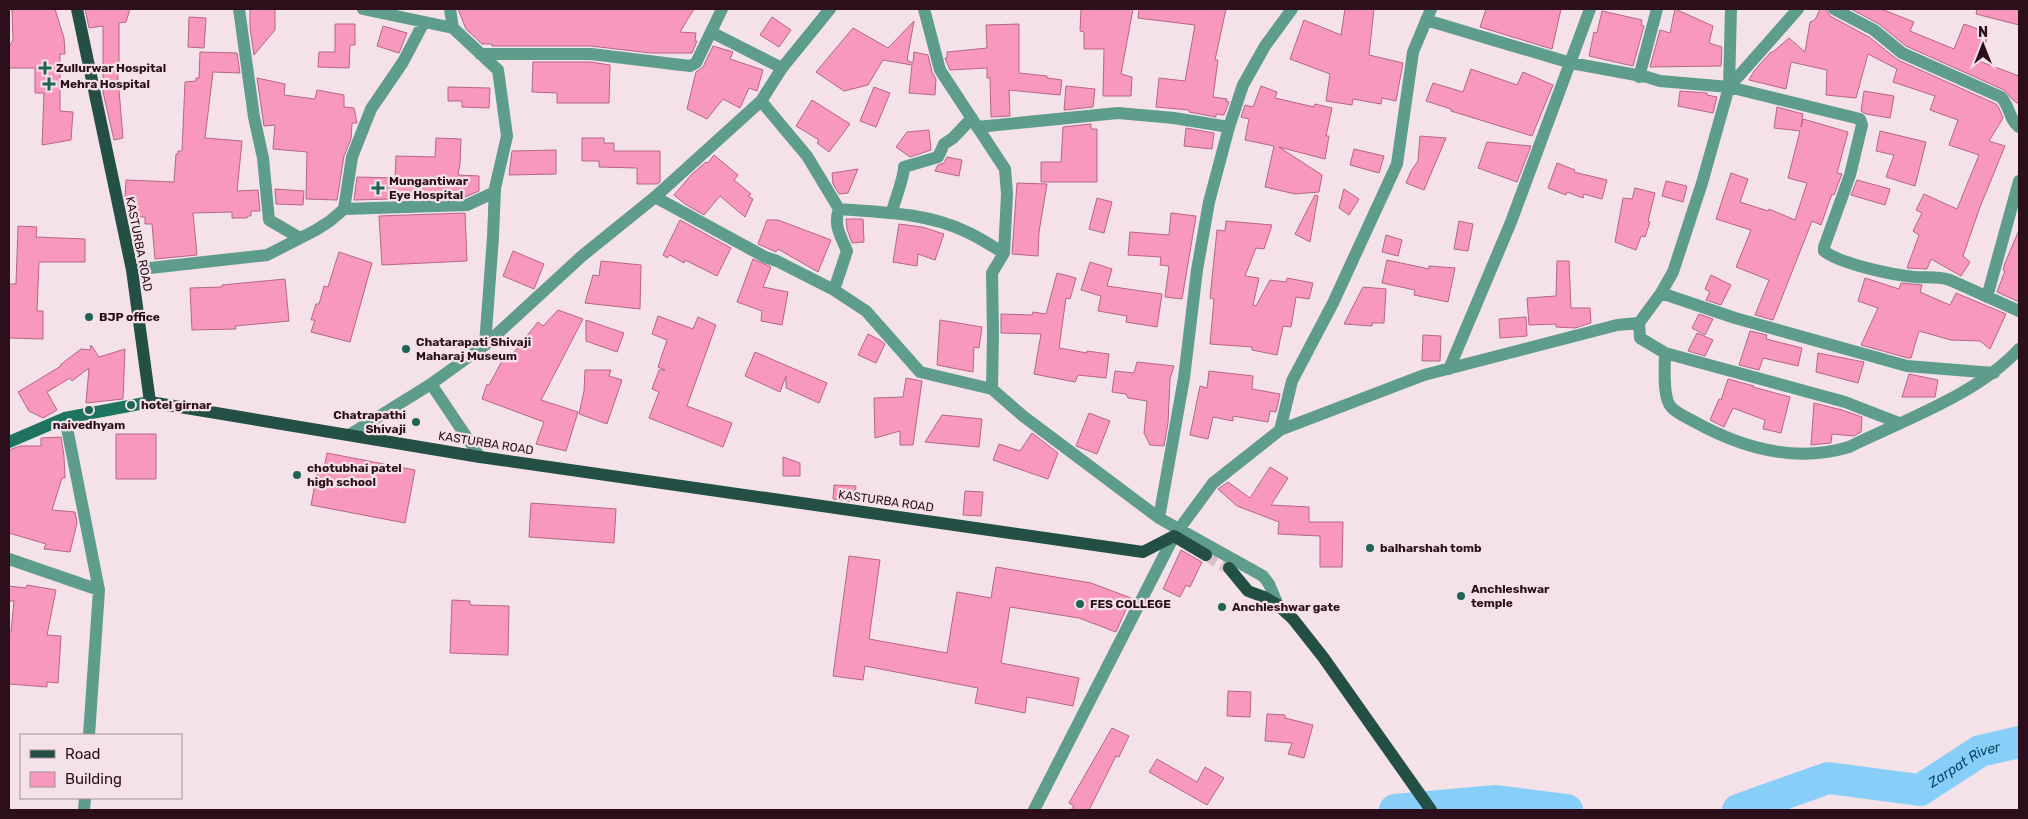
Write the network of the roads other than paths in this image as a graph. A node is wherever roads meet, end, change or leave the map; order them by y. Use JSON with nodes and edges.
{"nodes":[{"id":1,"x":77,"y":9,"type":"edge"},
{"id":2,"x":238,"y":9,"type":"edge"},
{"id":3,"x":363,"y":9,"type":"edge"},
{"id":4,"x":450,"y":9,"type":"edge"},
{"id":5,"x":722,"y":9,"type":"edge"},
{"id":6,"x":830,"y":9,"type":"edge"},
{"id":7,"x":924,"y":9,"type":"edge"},
{"id":8,"x":1292,"y":9,"type":"edge"},
{"id":9,"x":1590,"y":9,"type":"edge"},
{"id":10,"x":1656,"y":9,"type":"edge"},
{"id":11,"x":1731,"y":9,"type":"edge"},
{"id":12,"x":1798,"y":9,"type":"edge"},
{"id":13,"x":1834,"y":9,"type":"edge"},
{"id":14,"x":1428,"y":15,"type":"edge"},
{"id":15,"x":424,"y":22,"type":"junction"},
{"id":16,"x":453,"y":28,"type":"junction"},
{"id":17,"x":711,"y":32,"type":"junction"},
{"id":18,"x":480,"y":54,"type":"junction"},
{"id":19,"x":1571,"y":63,"type":"junction"},
{"id":20,"x":782,"y":68,"type":"junction"},
{"id":21,"x":1639,"y":77,"type":"junction"},
{"id":22,"x":1729,"y":87,"type":"junction"},
{"id":23,"x":761,"y":101,"type":"junction"},
{"id":24,"x":974,"y":122,"type":"junction"},
{"id":25,"x":1229,"y":127,"type":"junction"},
{"id":26,"x":2019,"y":127,"type":"edge"},
{"id":27,"x":2019,"y":181,"type":"edge"},
{"id":28,"x":495,"y":192,"type":"junction"},
{"id":29,"x":655,"y":197,"type":"junction"},
{"id":30,"x":344,"y":209,"type":"junction"},
{"id":31,"x":839,"y":209,"type":"junction"},
{"id":32,"x":892,"y":212,"type":"junction"},
{"id":33,"x":300,"y":238,"type":"junction"},
{"id":34,"x":1004,"y":253,"type":"junction"},
{"id":35,"x":132,"y":270,"type":"junction"},
{"id":36,"x":834,"y":290,"type":"junction"},
{"id":37,"x":1661,"y":293,"type":"junction"},
{"id":38,"x":1988,"y":297,"type":"junction"},
{"id":39,"x":2019,"y":311,"type":"edge"},
{"id":40,"x":1639,"y":323,"type":"junction"},
{"id":41,"x":485,"y":345,"type":"junction"},
{"id":42,"x":2019,"y":349,"type":"edge"},
{"id":43,"x":1665,"y":353,"type":"junction"},
{"id":44,"x":1449,"y":369,"type":"junction"},
{"id":45,"x":1994,"y":373,"type":"junction"},
{"id":46,"x":431,"y":384,"type":"junction"},
{"id":47,"x":992,"y":389,"type":"junction"},
{"id":48,"x":150,"y":402,"type":"junction"},
{"id":49,"x":65,"y":418,"type":"junction"},
{"id":50,"x":1899,"y":423,"type":"junction"},
{"id":51,"x":1280,"y":430,"type":"junction"},
{"id":52,"x":349,"y":434,"type":"junction"},
{"id":53,"x":9,"y":442,"type":"edge"},
{"id":54,"x":480,"y":457,"type":"junction"},
{"id":55,"x":1159,"y":518,"type":"junction"},
{"id":56,"x":1177,"y":533,"type":"junction"},
{"id":57,"x":1206,"y":555,"type":"tunnel mouth"},
{"id":58,"x":9,"y":559,"type":"edge"},
{"id":59,"x":1229,"y":568,"type":"tunnel mouth"},
{"id":60,"x":99,"y":590,"type":"junction"},
{"id":61,"x":1278,"y":605,"type":"junction"},
{"id":62,"x":89,"y":734,"type":"edge"},
{"id":63,"x":1034,"y":810,"type":"edge"},
{"id":64,"x":1431,"y":810,"type":"edge"}],
"edges":[{"from":1,"to":35,"type":"main road","name":"KASTURBA ROAD"},
{"from":2,"to":33,"type":"street"},
{"from":3,"to":15,"type":"street"},
{"from":4,"to":16,"type":"street"},
{"from":5,"to":17,"type":"street"},
{"from":6,"to":20,"type":"street"},
{"from":7,"to":24,"type":"street"},
{"from":8,"to":25,"type":"street"},
{"from":9,"to":19,"type":"street"},
{"from":10,"to":21,"type":"street"},
{"from":11,"to":22,"type":"street"},
{"from":12,"to":22,"type":"street"},
{"from":13,"to":26,"type":"street"},
{"from":14,"to":19,"type":"street"},
{"from":14,"to":51,"type":"street"},
{"from":15,"to":16,"type":"street"},
{"from":15,"to":30,"type":"street"},
{"from":16,"to":18,"type":"street"},
{"from":17,"to":18,"type":"street"},
{"from":17,"to":20,"type":"street"},
{"from":18,"to":28,"type":"street"},
{"from":19,"to":21,"type":"street"},
{"from":19,"to":44,"type":"street"},
{"from":20,"to":23,"type":"street"},
{"from":21,"to":22,"type":"street"},
{"from":22,"to":37,"type":"street"},
{"from":22,"to":38,"type":"street"},
{"from":23,"to":29,"type":"street"},
{"from":23,"to":31,"type":"street"},
{"from":24,"to":25,"type":"street"},
{"from":24,"to":32,"type":"street"},
{"from":24,"to":34,"type":"street"},
{"from":25,"to":55,"type":"street"},
{"from":27,"to":38,"type":"street"},
{"from":28,"to":30,"type":"street"},
{"from":28,"to":41,"type":"street"},
{"from":29,"to":36,"type":"street"},
{"from":29,"to":41,"type":"street"},
{"from":30,"to":33,"type":"street"},
{"from":31,"to":32,"type":"street"},
{"from":31,"to":36,"type":"street"},
{"from":32,"to":34,"type":"street"},
{"from":33,"to":35,"type":"street"},
{"from":34,"to":47,"type":"street"},
{"from":35,"to":48,"type":"main road","name":"KASTURBA ROAD"},
{"from":36,"to":47,"type":"street"},
{"from":37,"to":40,"type":"street"},
{"from":37,"to":45,"type":"street"},
{"from":38,"to":39,"type":"street"},
{"from":40,"to":43,"type":"street"},
{"from":40,"to":44,"type":"street"},
{"from":41,"to":46,"type":"street"},
{"from":42,"to":45,"type":"street"},
{"from":43,"to":50,"type":"street"},
{"from":43,"to":50,"type":"street"},
{"from":44,"to":51,"type":"street"},
{"from":45,"to":50,"type":"street"},
{"from":46,"to":52,"type":"street"},
{"from":46,"to":54,"type":"street"},
{"from":47,"to":55,"type":"street"},
{"from":48,"to":49,"type":"main road"},
{"from":48,"to":52,"type":"main road","name":"KASTURBA ROAD"},
{"from":49,"to":53,"type":"main road"},
{"from":49,"to":60,"type":"street"},
{"from":51,"to":56,"type":"street"},
{"from":52,"to":54,"type":"main road","name":"KASTURBA ROAD"},
{"from":54,"to":56,"type":"main road","name":"KASTURBA ROAD"},
{"from":55,"to":56,"type":"street"},
{"from":56,"to":57,"type":"main road"},
{"from":56,"to":61,"type":"street"},
{"from":56,"to":63,"type":"street"},
{"from":58,"to":60,"type":"street"},
{"from":59,"to":61,"type":"main road"},
{"from":60,"to":62,"type":"street"},
{"from":61,"to":64,"type":"main road"}]}
